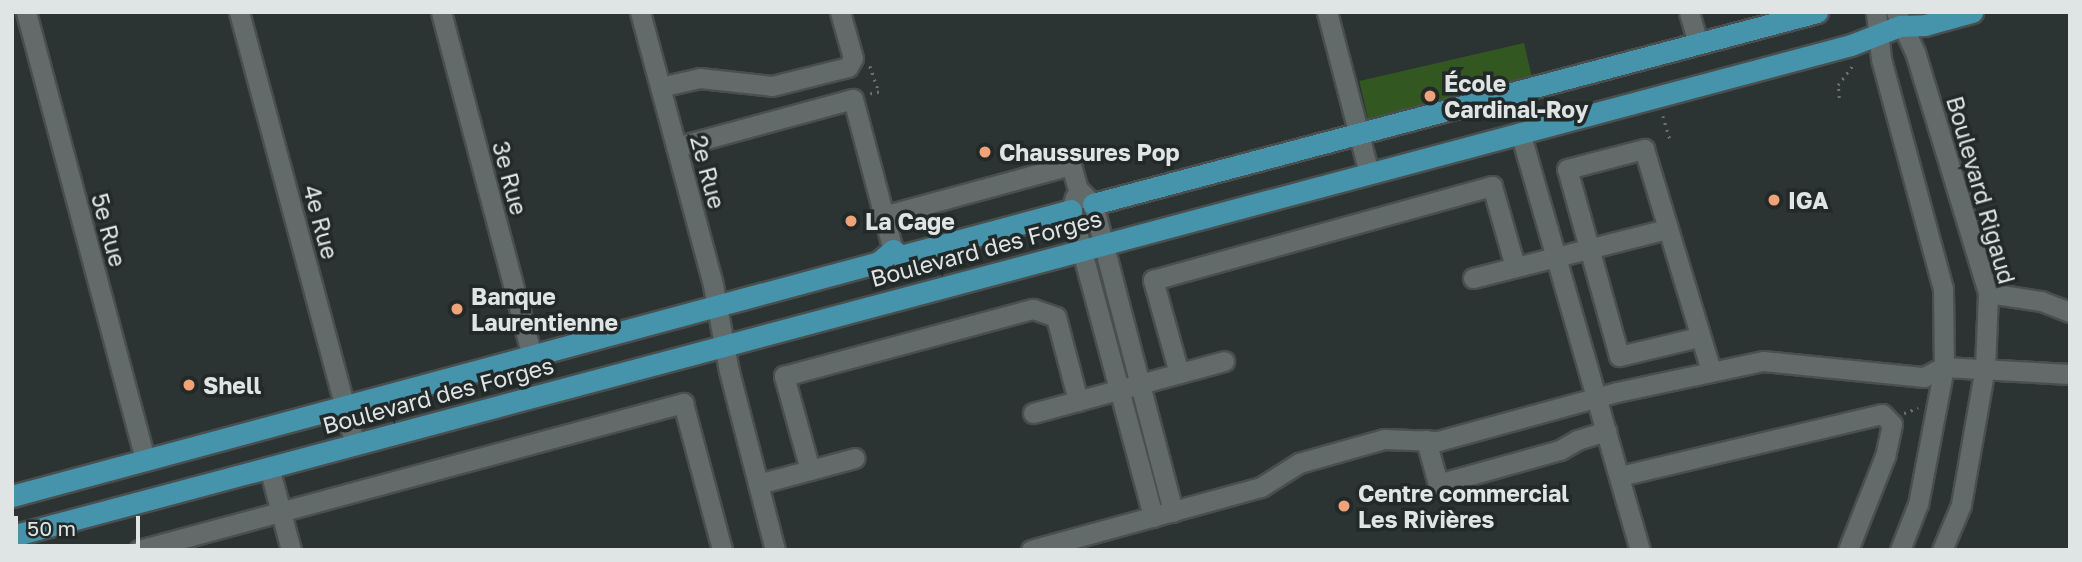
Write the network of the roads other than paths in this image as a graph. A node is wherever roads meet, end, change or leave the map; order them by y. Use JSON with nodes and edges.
{"nodes":[{"id":1,"x":26,"y":12,"type":"edge"},
{"id":2,"x":239,"y":12,"type":"edge"},
{"id":3,"x":441,"y":12,"type":"edge"},
{"id":4,"x":640,"y":12,"type":"edge"},
{"id":5,"x":840,"y":12,"type":"edge"},
{"id":6,"x":1328,"y":12,"type":"edge"},
{"id":7,"x":1689,"y":12,"type":"edge"},
{"id":8,"x":1817,"y":12,"type":"edge"},
{"id":9,"x":1972,"y":12,"type":"edge"},
{"id":10,"x":1898,"y":19,"type":"edge"},
{"id":11,"x":1877,"y":23,"type":"edge"},
{"id":12,"x":1698,"y":44,"type":"junction"},
{"id":13,"x":660,"y":87,"type":"junction"},
{"id":14,"x":1521,"y":132,"type":"junction"},
{"id":15,"x":1359,"y":134,"type":"junction"},
{"id":16,"x":676,"y":147,"type":"junction"},
{"id":17,"x":1369,"y":173,"type":"junction"},
{"id":18,"x":1078,"y":189,"type":"junction"},
{"id":19,"x":1093,"y":204,"type":"junction"},
{"id":20,"x":1072,"y":210,"type":"junction"},
{"id":21,"x":883,"y":216,"type":"junction"},
{"id":22,"x":1667,"y":229,"type":"junction"},
{"id":23,"x":1104,"y":244,"type":"junction"},
{"id":24,"x":1590,"y":249,"type":"junction"},
{"id":25,"x":893,"y":250,"type":"junction"},
{"id":26,"x":1083,"y":250,"type":"junction"},
{"id":27,"x":1556,"y":257,"type":"junction"},
{"id":28,"x":1515,"y":266,"type":"junction"},
{"id":29,"x":1473,"y":278,"type":"dead end"},
{"id":30,"x":1988,"y":293,"type":"junction"},
{"id":31,"x":716,"y":307,"type":"junction"},
{"id":32,"x":2070,"y":313,"type":"edge"},
{"id":33,"x":1699,"y":337,"type":"junction"},
{"id":34,"x":724,"y":345,"type":"junction"},
{"id":35,"x":532,"y":356,"type":"junction"},
{"id":36,"x":1224,"y":361,"type":"dead end"},
{"id":37,"x":1944,"y":367,"type":"junction"},
{"id":38,"x":1985,"y":368,"type":"junction"},
{"id":39,"x":1710,"y":371,"type":"junction"},
{"id":40,"x":1179,"y":373,"type":"junction"},
{"id":41,"x":2070,"y":373,"type":"edge"},
{"id":42,"x":1140,"y":384,"type":"junction"},
{"id":43,"x":1120,"y":390,"type":"junction"},
{"id":44,"x":1596,"y":398,"type":"junction"},
{"id":45,"x":1078,"y":401,"type":"junction"},
{"id":46,"x":345,"y":406,"type":"junction"},
{"id":47,"x":1033,"y":413,"type":"dead end"},
{"id":48,"x":1607,"y":432,"type":"junction"},
{"id":49,"x":1426,"y":440,"type":"junction"},
{"id":50,"x":355,"y":444,"type":"junction"},
{"id":51,"x":855,"y":458,"type":"dead end"},
{"id":52,"x":145,"y":460,"type":"junction"},
{"id":53,"x":269,"y":467,"type":"junction"},
{"id":54,"x":810,"y":470,"type":"junction"},
{"id":55,"x":1620,"y":476,"type":"junction"},
{"id":56,"x":758,"y":484,"type":"junction"},
{"id":57,"x":12,"y":496,"type":"edge"},
{"id":58,"x":281,"y":511,"type":"junction"},
{"id":59,"x":1173,"y":512,"type":"junction"},
{"id":60,"x":1153,"y":517,"type":"junction"},
{"id":61,"x":12,"y":536,"type":"edge"},
{"id":62,"x":141,"y":549,"type":"edge"},
{"id":63,"x":291,"y":550,"type":"edge"},
{"id":64,"x":722,"y":550,"type":"edge"},
{"id":65,"x":775,"y":550,"type":"edge"},
{"id":66,"x":1031,"y":550,"type":"edge"},
{"id":67,"x":1640,"y":550,"type":"edge"},
{"id":68,"x":1848,"y":550,"type":"edge"},
{"id":69,"x":1900,"y":550,"type":"edge"},
{"id":70,"x":1942,"y":550,"type":"edge"}],
"edges":[{"from":1,"to":52,"type":"street","name":"5e Rue"},
{"from":2,"to":46,"type":"street","name":"4e Rue"},
{"from":3,"to":35,"type":"street","name":"3e Rue"},
{"from":4,"to":13,"type":"street","name":"2e Rue"},
{"from":5,"to":13,"type":"street"},
{"from":6,"to":15,"type":"street"},
{"from":7,"to":12,"type":"street"},
{"from":8,"to":12,"type":"main road","name":"Boulevard des Forges"},
{"from":9,"to":10,"type":"main road","name":"Boulevard des Forges"},
{"from":10,"to":11,"type":"main road","name":"Boulevard des Forges"},
{"from":10,"to":30,"type":"street","name":"Boulevard Rigaud"},
{"from":11,"to":14,"type":"main road","name":"Boulevard des Forges"},
{"from":11,"to":37,"type":"street"},
{"from":12,"to":15,"type":"main road","name":"Boulevard des Forges"},
{"from":13,"to":16,"type":"street","name":"2e Rue"},
{"from":14,"to":17,"type":"main road","name":"Boulevard des Forges"},
{"from":14,"to":27,"type":"street"},
{"from":15,"to":17,"type":"street"},
{"from":15,"to":19,"type":"main road","name":"Boulevard des Forges"},
{"from":16,"to":21,"type":"street"},
{"from":16,"to":31,"type":"street","name":"2e Rue"},
{"from":17,"to":23,"type":"main road","name":"Boulevard des Forges"},
{"from":18,"to":19,"type":"street"},
{"from":18,"to":20,"type":"street"},
{"from":18,"to":21,"type":"street"},
{"from":19,"to":20,"type":"street","name":"Boulevard des Forges"},
{"from":19,"to":23,"type":"street"},
{"from":20,"to":25,"type":"main road","name":"Boulevard des Forges"},
{"from":20,"to":26,"type":"street"},
{"from":21,"to":25,"type":"street"},
{"from":22,"to":24,"type":"street"},
{"from":22,"to":24,"type":"street"},
{"from":22,"to":33,"type":"street"},
{"from":23,"to":26,"type":"main road","name":"Boulevard des Forges"},
{"from":23,"to":42,"type":"street"},
{"from":24,"to":27,"type":"street"},
{"from":24,"to":33,"type":"street"},
{"from":25,"to":31,"type":"main road","name":"Boulevard des Forges"},
{"from":26,"to":34,"type":"main road","name":"Boulevard des Forges"},
{"from":26,"to":43,"type":"street"},
{"from":27,"to":28,"type":"street"},
{"from":27,"to":44,"type":"street"},
{"from":28,"to":29,"type":"street"},
{"from":28,"to":40,"type":"street"},
{"from":30,"to":32,"type":"street"},
{"from":30,"to":38,"type":"street","name":"Boulevard Rigaud"},
{"from":31,"to":34,"type":"street","name":"2e Rue"},
{"from":31,"to":35,"type":"main road","name":"Boulevard des Forges"},
{"from":33,"to":39,"type":"street"},
{"from":34,"to":50,"type":"main road","name":"Boulevard des Forges"},
{"from":34,"to":56,"type":"street","name":"2e Rue"},
{"from":35,"to":46,"type":"main road","name":"Boulevard des Forges"},
{"from":36,"to":40,"type":"street"},
{"from":37,"to":38,"type":"street"},
{"from":37,"to":39,"type":"street"},
{"from":37,"to":69,"type":"street"},
{"from":38,"to":41,"type":"street"},
{"from":38,"to":70,"type":"street","name":"Boulevard Rigaud"},
{"from":39,"to":44,"type":"street"},
{"from":40,"to":42,"type":"street"},
{"from":42,"to":43,"type":"street"},
{"from":42,"to":59,"type":"street"},
{"from":43,"to":45,"type":"street"},
{"from":43,"to":60,"type":"street"},
{"from":44,"to":48,"type":"street"},
{"from":44,"to":49,"type":"street"},
{"from":45,"to":47,"type":"street"},
{"from":45,"to":54,"type":"street"},
{"from":46,"to":50,"type":"street","name":"4e Rue"},
{"from":46,"to":52,"type":"main road","name":"Boulevard des Forges"},
{"from":48,"to":49,"type":"street"},
{"from":48,"to":55,"type":"street"},
{"from":49,"to":59,"type":"street"},
{"from":50,"to":53,"type":"main road","name":"Boulevard des Forges"},
{"from":51,"to":54,"type":"street"},
{"from":52,"to":57,"type":"main road","name":"Boulevard des Forges"},
{"from":53,"to":58,"type":"street"},
{"from":53,"to":61,"type":"main road","name":"Boulevard des Forges"},
{"from":54,"to":56,"type":"street"},
{"from":55,"to":67,"type":"street"},
{"from":55,"to":68,"type":"street"},
{"from":56,"to":65,"type":"street","name":"2e Rue"},
{"from":58,"to":62,"type":"street"},
{"from":58,"to":63,"type":"street"},
{"from":58,"to":64,"type":"street"},
{"from":59,"to":60,"type":"street"},
{"from":60,"to":66,"type":"street"}]}
